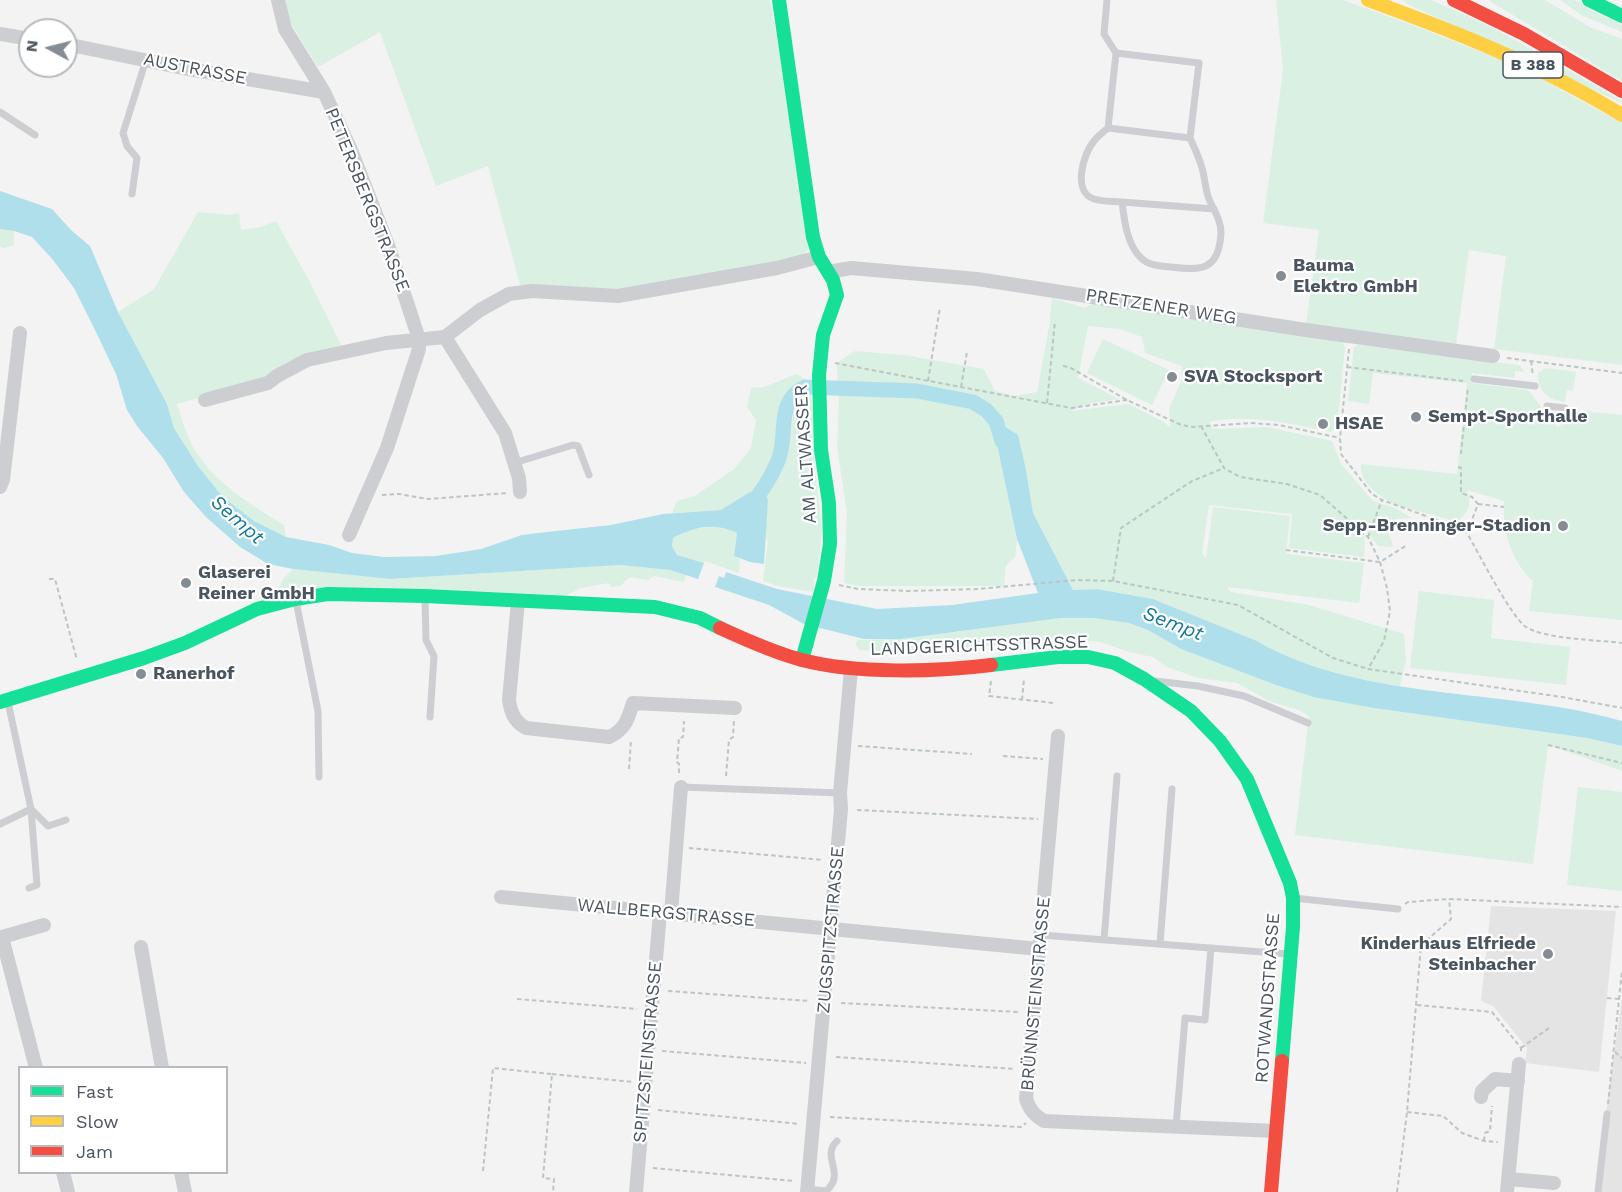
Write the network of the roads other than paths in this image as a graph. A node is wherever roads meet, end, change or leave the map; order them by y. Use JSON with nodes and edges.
{"nodes":[{"id":1,"x":278,"y":0,"type":"edge"},
{"id":2,"x":779,"y":0,"type":"edge"},
{"id":3,"x":1107,"y":0,"type":"edge"},
{"id":4,"x":1368,"y":0,"type":"edge"},
{"id":5,"x":1454,"y":0,"type":"edge"},
{"id":6,"x":1589,"y":0,"type":"edge"},
{"id":7,"x":1622,"y":16,"type":"edge"},
{"id":8,"x":0,"y":36,"type":"edge"},
{"id":9,"x":18,"y":38,"type":"edge"},
{"id":10,"x":78,"y":46,"type":"edge"},
{"id":11,"x":1116,"y":53,"type":"junction"},
{"id":12,"x":146,"y":60,"type":"junction"},
{"id":13,"x":1622,"y":91,"type":"edge"},
{"id":14,"x":324,"y":92,"type":"junction"},
{"id":15,"x":0,"y":112,"type":"edge"},
{"id":16,"x":1622,"y":115,"type":"edge"},
{"id":17,"x":1107,"y":128,"type":"junction"},
{"id":18,"x":35,"y":135,"type":"dead end"},
{"id":19,"x":1190,"y":138,"type":"junction"},
{"id":20,"x":132,"y":194,"type":"dead end"},
{"id":21,"x":1122,"y":202,"type":"junction"},
{"id":22,"x":1214,"y":209,"type":"junction"},
{"id":23,"x":819,"y":257,"type":"junction"},
{"id":24,"x":828,"y":272,"type":"junction"},
{"id":25,"x":20,"y":333,"type":"dead end"},
{"id":26,"x":445,"y":337,"type":"junction"},
{"id":27,"x":419,"y":339,"type":"junction"},
{"id":28,"x":1493,"y":356,"type":"road end"},
{"id":29,"x":1474,"y":379,"type":"dead end"},
{"id":30,"x":1535,"y":386,"type":"dead end"},
{"id":31,"x":205,"y":400,"type":"dead end"},
{"id":32,"x":1547,"y":406,"type":"dead end"},
{"id":33,"x":1565,"y":408,"type":"dead end"},
{"id":34,"x":514,"y":463,"type":"junction"},
{"id":35,"x":589,"y":474,"type":"dead end"},
{"id":36,"x":0,"y":487,"type":"edge"},
{"id":37,"x":520,"y":492,"type":"road end"},
{"id":38,"x":349,"y":535,"type":"dead end"},
{"id":39,"x":424,"y":596,"type":"junction"},
{"id":40,"x":295,"y":599,"type":"junction"},
{"id":41,"x":518,"y":601,"type":"junction"},
{"id":42,"x":802,"y":660,"type":"junction"},
{"id":43,"x":851,"y":669,"type":"junction"},
{"id":44,"x":1144,"y":679,"type":"junction"},
{"id":45,"x":4,"y":700,"type":"edge"},
{"id":46,"x":735,"y":708,"type":"road end"},
{"id":47,"x":430,"y":717,"type":"dead end"},
{"id":48,"x":1308,"y":723,"type":"dead end"},
{"id":49,"x":1058,"y":736,"type":"dead end"},
{"id":50,"x":1117,"y":776,"type":"dead end"},
{"id":51,"x":319,"y":777,"type":"dead end"},
{"id":52,"x":1247,"y":779,"type":"joint"},
{"id":53,"x":680,"y":780,"type":"joint"},
{"id":54,"x":1172,"y":789,"type":"dead end"},
{"id":55,"x":840,"y":793,"type":"junction"},
{"id":56,"x":31,"y":808,"type":"junction"},
{"id":57,"x":66,"y":820,"type":"dead end"},
{"id":58,"x":0,"y":824,"type":"edge"},
{"id":59,"x":29,"y":888,"type":"dead end"},
{"id":60,"x":501,"y":897,"type":"dead end"},
{"id":61,"x":1293,"y":897,"type":"junction"},
{"id":62,"x":1398,"y":909,"type":"road end"},
{"id":63,"x":666,"y":913,"type":"junction"},
{"id":64,"x":44,"y":925,"type":"dead end"},
{"id":65,"x":832,"y":929,"type":"junction"},
{"id":66,"x":1104,"y":940,"type":"junction"},
{"id":67,"x":1040,"y":942,"type":"junction"},
{"id":68,"x":1160,"y":944,"type":"junction"},
{"id":69,"x":141,"y":947,"type":"dead end"},
{"id":70,"x":1211,"y":948,"type":"junction"},
{"id":71,"x":1291,"y":955,"type":"junction"},
{"id":72,"x":1520,"y":1064,"type":"road end"},
{"id":73,"x":35,"y":1066,"type":"edge"},
{"id":74,"x":162,"y":1066,"type":"edge"},
{"id":75,"x":1518,"y":1081,"type":"junction"},
{"id":76,"x":1481,"y":1097,"type":"dead end"},
{"id":77,"x":1607,"y":1114,"type":"road end"},
{"id":78,"x":1176,"y":1127,"type":"junction"},
{"id":79,"x":1276,"y":1131,"type":"junction"},
{"id":80,"x":837,"y":1141,"type":"dead end"},
{"id":81,"x":63,"y":1174,"type":"edge"},
{"id":82,"x":181,"y":1174,"type":"edge"},
{"id":83,"x":1554,"y":1184,"type":"dead end"},
{"id":84,"x":1508,"y":1186,"type":"edge"},
{"id":85,"x":804,"y":1187,"type":"edge"},
{"id":86,"x":68,"y":1192,"type":"edge"},
{"id":87,"x":185,"y":1192,"type":"edge"},
{"id":88,"x":636,"y":1192,"type":"edge"},
{"id":89,"x":1271,"y":1192,"type":"edge"},
{"id":90,"x":1598,"y":1192,"type":"edge"}],
"edges":[{"from":1,"to":14,"type":"street","name":"PETERSBERGSTRASSE"},
{"from":2,"to":23,"type":"street","name":"AM ALTWASSER"},
{"from":3,"to":11,"type":"lane"},
{"from":4,"to":16,"type":"street","number":"B 388"},
{"from":5,"to":13,"type":"street","number":"B 388"},
{"from":6,"to":7,"type":"street"},
{"from":8,"to":9,"type":"street"},
{"from":10,"to":12,"type":"street","name":"AUSTRASSE"},
{"from":11,"to":17,"type":"lane"},
{"from":11,"to":19,"type":"lane"},
{"from":12,"to":14,"type":"street","name":"AUSTRASSE"},
{"from":12,"to":20,"type":"lane"},
{"from":14,"to":27,"type":"street","name":"PETERSBERGSTRASSE"},
{"from":15,"to":18,"type":"lane"},
{"from":17,"to":19,"type":"lane"},
{"from":17,"to":21,"type":"lane"},
{"from":19,"to":22,"type":"lane"},
{"from":21,"to":22,"type":"lane"},
{"from":21,"to":22,"type":"lane"},
{"from":23,"to":24,"type":"street","name":"AM ALTWASSER"},
{"from":23,"to":26,"type":"street"},
{"from":24,"to":28,"type":"street","name":"PRETZENER WEG"},
{"from":24,"to":42,"type":"street","name":"AM ALTWASSER"},
{"from":25,"to":36,"type":"street"},
{"from":26,"to":27,"type":"street"},
{"from":26,"to":34,"type":"street"},
{"from":27,"to":31,"type":"street"},
{"from":27,"to":38,"type":"street"},
{"from":29,"to":30,"type":"lane"},
{"from":32,"to":33,"type":"lane"},
{"from":34,"to":35,"type":"lane"},
{"from":34,"to":37,"type":"street"},
{"from":39,"to":40,"type":"street","name":"LANDGERICHTSSTRASSE"},
{"from":39,"to":41,"type":"street","name":"LANDGERICHTSSTRASSE"},
{"from":39,"to":47,"type":"lane"},
{"from":40,"to":45,"type":"street","name":"LANDGERICHTSSTRASSE"},
{"from":40,"to":51,"type":"lane"},
{"from":41,"to":42,"type":"street","name":"LANDGERICHTSSTRASSE"},
{"from":41,"to":46,"type":"street"},
{"from":42,"to":43,"type":"street","name":"LANDGERICHTSSTRASSE"},
{"from":43,"to":44,"type":"street","name":"LANDGERICHTSSTRASSE"},
{"from":43,"to":55,"type":"street","name":"ZUGSPITZSTRASSE"},
{"from":44,"to":48,"type":"lane"},
{"from":44,"to":52,"type":"street","name":"LANDGERICHTSSTRASSE"},
{"from":45,"to":56,"type":"lane","name":"LANDGERICHTSSTRASSE"},
{"from":49,"to":67,"type":"street","name":"BRÜNNSTEINSTRASSE"},
{"from":50,"to":66,"type":"lane"},
{"from":52,"to":61,"type":"street","name":"ROTWANDSTRASSE"},
{"from":53,"to":55,"type":"lane"},
{"from":53,"to":63,"type":"street","name":"SPITZSTEINSTRASSE"},
{"from":54,"to":68,"type":"lane"},
{"from":55,"to":65,"type":"street","name":"ZUGSPITZSTRASSE"},
{"from":56,"to":57,"type":"lane"},
{"from":56,"to":58,"type":"lane"},
{"from":56,"to":59,"type":"lane","name":"LANDGERICHTSSTRASSE"},
{"from":60,"to":63,"type":"street","name":"WALLBERGSTRASSE"},
{"from":61,"to":62,"type":"lane"},
{"from":61,"to":71,"type":"street","name":"ROTWANDSTRASSE"},
{"from":63,"to":65,"type":"street","name":"WALLBERGSTRASSE"},
{"from":63,"to":88,"type":"street","name":"SPITZSTEINSTRASSE"},
{"from":64,"to":73,"type":"street"},
{"from":65,"to":67,"type":"street","name":"WALLBERGSTRASSE"},
{"from":65,"to":85,"type":"street","name":"ZUGSPITZSTRASSE"},
{"from":66,"to":67,"type":"lane"},
{"from":66,"to":68,"type":"lane"},
{"from":67,"to":78,"type":"street","name":"BRÜNNSTEINSTRASSE"},
{"from":68,"to":70,"type":"lane"},
{"from":69,"to":74,"type":"street"},
{"from":70,"to":71,"type":"lane"},
{"from":70,"to":78,"type":"lane"},
{"from":71,"to":79,"type":"street","name":"ROTWANDSTRASSE"},
{"from":72,"to":75,"type":"street"},
{"from":75,"to":76,"type":"street"},
{"from":75,"to":84,"type":"street"},
{"from":77,"to":90,"type":"lane"},
{"from":78,"to":79,"type":"street","name":"BRÜNNSTEINSTRASSE"},
{"from":79,"to":89,"type":"street","name":"ROTWANDSTRASSE"},
{"from":80,"to":85,"type":"lane"},
{"from":81,"to":86,"type":"street"},
{"from":82,"to":87,"type":"street"},
{"from":83,"to":84,"type":"street"}]}
